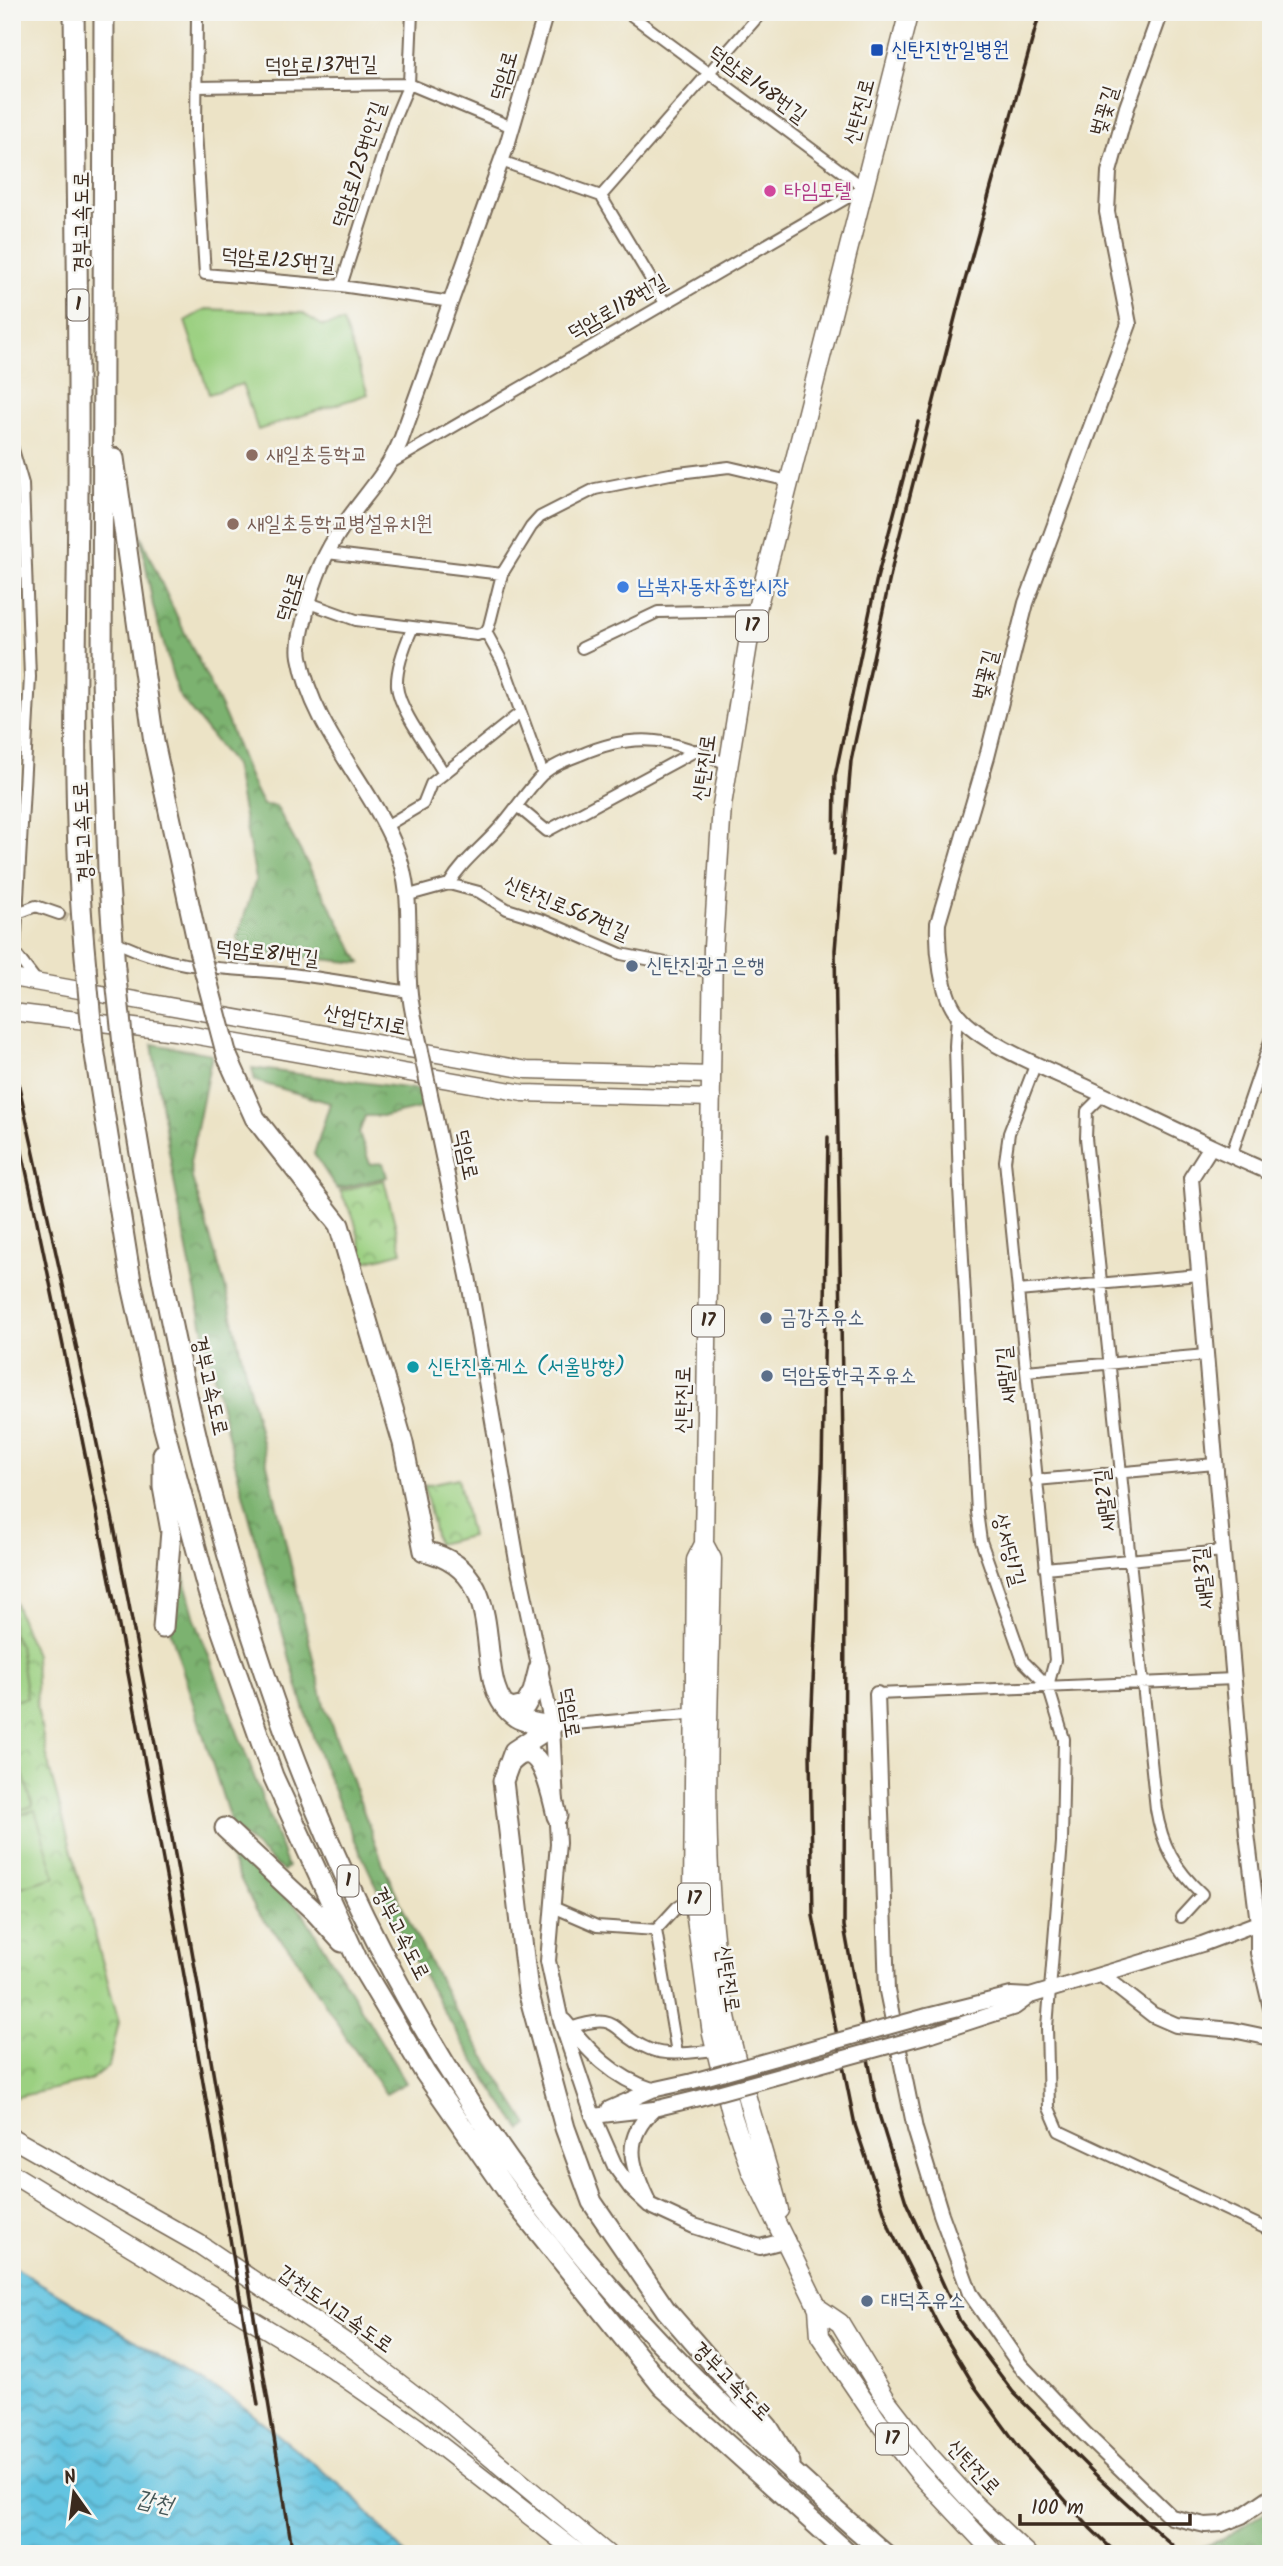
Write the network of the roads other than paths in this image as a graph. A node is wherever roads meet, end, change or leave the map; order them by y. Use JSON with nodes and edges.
{"nodes":[{"id":1,"x":74,"y":12,"type":"edge"},
{"id":2,"x":104,"y":12,"type":"edge"},
{"id":3,"x":197,"y":12,"type":"edge"},
{"id":4,"x":412,"y":12,"type":"edge"},
{"id":5,"x":547,"y":12,"type":"edge"},
{"id":6,"x":627,"y":12,"type":"edge"},
{"id":7,"x":762,"y":12,"type":"edge"},
{"id":8,"x":1161,"y":12,"type":"edge"},
{"id":9,"x":910,"y":14,"type":"edge"},
{"id":10,"x":710,"y":75,"type":"junction"},
{"id":11,"x":409,"y":84,"type":"junction"},
{"id":12,"x":197,"y":87,"type":"junction"},
{"id":13,"x":512,"y":127,"type":"junction"},
{"id":14,"x":501,"y":161,"type":"junction"},
{"id":15,"x":864,"y":188,"type":"junction"},
{"id":16,"x":601,"y":197,"type":"junction"},
{"id":17,"x":341,"y":286,"type":"junction"},
{"id":18,"x":450,"y":302,"type":"junction"},
{"id":19,"x":665,"y":303,"type":"junction"},
{"id":20,"x":105,"y":392,"type":"junction"},
{"id":21,"x":12,"y":446,"type":"edge"},
{"id":22,"x":391,"y":463,"type":"junction"},
{"id":23,"x":789,"y":481,"type":"junction"},
{"id":24,"x":327,"y":553,"type":"junction"},
{"id":25,"x":502,"y":574,"type":"junction"},
{"id":26,"x":309,"y":603,"type":"junction"},
{"id":27,"x":757,"y":610,"type":"junction"},
{"id":28,"x":412,"y":629,"type":"junction"},
{"id":29,"x":486,"y":632,"type":"junction"},
{"id":30,"x":582,"y":648,"type":"dead end"},
{"id":31,"x":520,"y":713,"type":"junction"},
{"id":32,"x":697,"y":750,"type":"junction"},
{"id":33,"x":729,"y":765,"type":"junction"},
{"id":34,"x":443,"y":772,"type":"junction"},
{"id":35,"x":542,"y":775,"type":"junction"},
{"id":36,"x":517,"y":806,"type":"junction"},
{"id":37,"x":386,"y":826,"type":"junction"},
{"id":38,"x":449,"y":884,"type":"junction"},
{"id":39,"x":409,"y":895,"type":"junction"},
{"id":40,"x":15,"y":914,"type":"edge"},
{"id":41,"x":59,"y":914,"type":"tunnel mouth"},
{"id":42,"x":123,"y":945,"type":"tunnel mouth"},
{"id":43,"x":13,"y":954,"type":"edge"},
{"id":44,"x":712,"y":972,"type":"junction"},
{"id":45,"x":12,"y":978,"type":"edge"},
{"id":46,"x":39,"y":984,"type":"junction"},
{"id":47,"x":409,"y":992,"type":"junction"},
{"id":48,"x":12,"y":1012,"type":"edge"},
{"id":49,"x":957,"y":1015,"type":"junction"},
{"id":50,"x":1271,"y":1038,"type":"edge"},
{"id":51,"x":1036,"y":1063,"type":"junction"},
{"id":52,"x":712,"y":1076,"type":"junction"},
{"id":53,"x":1103,"y":1094,"type":"junction"},
{"id":54,"x":712,"y":1098,"type":"junction"},
{"id":55,"x":1210,"y":1148,"type":"junction"},
{"id":56,"x":1231,"y":1156,"type":"junction"},
{"id":57,"x":1271,"y":1172,"type":"edge"},
{"id":58,"x":1199,"y":1275,"type":"junction"},
{"id":59,"x":1102,"y":1283,"type":"junction"},
{"id":60,"x":1018,"y":1290,"type":"junction"},
{"id":61,"x":1206,"y":1355,"type":"junction"},
{"id":62,"x":1111,"y":1363,"type":"junction"},
{"id":63,"x":1026,"y":1371,"type":"junction"},
{"id":64,"x":163,"y":1425,"type":"junction"},
{"id":65,"x":1215,"y":1464,"type":"junction"},
{"id":66,"x":1122,"y":1473,"type":"junction"},
{"id":67,"x":1036,"y":1480,"type":"junction"},
{"id":68,"x":1223,"y":1551,"type":"junction"},
{"id":69,"x":1131,"y":1559,"type":"junction"},
{"id":70,"x":1045,"y":1568,"type":"junction"},
{"id":71,"x":163,"y":1628,"type":"dead end"},
{"id":72,"x":539,"y":1668,"type":"junction"},
{"id":73,"x":1234,"y":1679,"type":"junction"},
{"id":74,"x":1143,"y":1683,"type":"junction"},
{"id":75,"x":1048,"y":1686,"type":"junction"},
{"id":76,"x":877,"y":1694,"type":"joint"},
{"id":77,"x":504,"y":1705,"type":"junction"},
{"id":78,"x":702,"y":1713,"type":"junction"},
{"id":79,"x":552,"y":1726,"type":"junction"},
{"id":80,"x":503,"y":1773,"type":"junction"},
{"id":81,"x":557,"y":1816,"type":"junction"},
{"id":82,"x":225,"y":1828,"type":"dead end"},
{"id":83,"x":694,"y":1897,"type":"junction"},
{"id":84,"x":553,"y":1908,"type":"junction"},
{"id":85,"x":1181,"y":1917,"type":"dead end"},
{"id":86,"x":1264,"y":1921,"type":"edge"},
{"id":87,"x":656,"y":1930,"type":"junction"},
{"id":88,"x":358,"y":1961,"type":"junction"},
{"id":89,"x":1102,"y":1975,"type":"junction"},
{"id":90,"x":1049,"y":1990,"type":"junction"},
{"id":91,"x":1030,"y":1996,"type":"junction"},
{"id":92,"x":1271,"y":2008,"type":"edge"},
{"id":93,"x":559,"y":2015,"type":"junction"},
{"id":94,"x":570,"y":2028,"type":"junction"},
{"id":95,"x":1271,"y":2038,"type":"edge"},
{"id":96,"x":716,"y":2050,"type":"junction"},
{"id":97,"x":677,"y":2053,"type":"junction"},
{"id":98,"x":652,"y":2090,"type":"junction"},
{"id":99,"x":654,"y":2109,"type":"junction"},
{"id":100,"x":593,"y":2116,"type":"junction"},
{"id":101,"x":12,"y":2138,"type":"edge"},
{"id":102,"x":12,"y":2174,"type":"edge"},
{"id":103,"x":649,"y":2205,"type":"junction"},
{"id":104,"x":1271,"y":2231,"type":"edge"},
{"id":105,"x":787,"y":2240,"type":"junction"},
{"id":106,"x":818,"y":2308,"type":"junction"},
{"id":107,"x":801,"y":2482,"type":"junction"},
{"id":108,"x":1271,"y":2496,"type":"edge"},
{"id":109,"x":579,"y":2554,"type":"edge"},
{"id":110,"x":607,"y":2554,"type":"edge"},
{"id":111,"x":849,"y":2554,"type":"edge"},
{"id":112,"x":885,"y":2554,"type":"edge"},
{"id":113,"x":995,"y":2554,"type":"edge"},
{"id":114,"x":1027,"y":2554,"type":"edge"}],
"edges":[{"from":1,"to":64,"type":"highway","name":"경부고속도로","number":"1","bridge":true},
{"from":2,"to":20,"type":"highway","name":"경부고속도로","number":"1"},
{"from":3,"to":12,"type":"street"},
{"from":4,"to":11,"type":"street","name":"덕암로125번안길"},
{"from":5,"to":13,"type":"street","name":"덕암로"},
{"from":6,"to":10,"type":"street","name":"덕암로148번길"},
{"from":7,"to":10,"type":"street"},
{"from":8,"to":49,"type":"street","name":"벚꽃길"},
{"from":9,"to":15,"type":"main road","name":"신탄진로","number":"17"},
{"from":10,"to":15,"type":"street","name":"덕암로148번길"},
{"from":10,"to":16,"type":"street"},
{"from":11,"to":12,"type":"street","name":"덕암로137번길"},
{"from":11,"to":13,"type":"street","name":"덕암로137번길"},
{"from":11,"to":17,"type":"street","name":"덕암로125번안길"},
{"from":12,"to":17,"type":"street","name":"덕암로125번길"},
{"from":13,"to":14,"type":"street","name":"덕암로"},
{"from":14,"to":16,"type":"street"},
{"from":14,"to":18,"type":"street","name":"덕암로"},
{"from":15,"to":19,"type":"street","name":"덕암로118번길"},
{"from":15,"to":23,"type":"main road","name":"신탄진로","number":"17"},
{"from":16,"to":19,"type":"street"},
{"from":17,"to":18,"type":"street","name":"덕암로125번길"},
{"from":18,"to":22,"type":"street","name":"덕암로"},
{"from":19,"to":22,"type":"street","name":"덕암로118번길"},
{"from":20,"to":77,"type":"highway","bridge":true},
{"from":20,"to":107,"type":"highway","name":"경부고속도로","number":"1","bridge":true},
{"from":21,"to":40,"type":"street"},
{"from":22,"to":24,"type":"street","name":"덕암로"},
{"from":23,"to":25,"type":"street"},
{"from":23,"to":27,"type":"main road","name":"신탄진로","number":"17"},
{"from":24,"to":25,"type":"street"},
{"from":24,"to":26,"type":"street","name":"덕암로"},
{"from":25,"to":29,"type":"street"},
{"from":26,"to":28,"type":"street"},
{"from":26,"to":37,"type":"street","name":"덕암로"},
{"from":27,"to":30,"type":"street"},
{"from":27,"to":33,"type":"main road","name":"신탄진로","number":"17"},
{"from":28,"to":29,"type":"street"},
{"from":28,"to":34,"type":"street"},
{"from":29,"to":31,"type":"street"},
{"from":31,"to":34,"type":"street"},
{"from":31,"to":35,"type":"street"},
{"from":32,"to":33,"type":"street"},
{"from":32,"to":35,"type":"street"},
{"from":32,"to":36,"type":"street"},
{"from":33,"to":44,"type":"main road","name":"신탄진로","number":"17"},
{"from":34,"to":37,"type":"street"},
{"from":35,"to":36,"type":"street"},
{"from":36,"to":38,"type":"street"},
{"from":37,"to":39,"type":"street","name":"덕암로"},
{"from":38,"to":39,"type":"street"},
{"from":38,"to":44,"type":"street","name":"신탄진로567번길"},
{"from":39,"to":47,"type":"street","name":"덕암로"},
{"from":40,"to":41,"type":"street"},
{"from":40,"to":43,"type":"street"},
{"from":42,"to":47,"type":"street","name":"덕암로81번길"},
{"from":43,"to":46,"type":"street"},
{"from":44,"to":52,"type":"main road","name":"신탄진로","number":"17"},
{"from":45,"to":46,"type":"main road","name":"산업단지로"},
{"from":46,"to":52,"type":"main road","name":"산업단지로"},
{"from":47,"to":72,"type":"street","name":"덕암로","bridge":true},
{"from":48,"to":54,"type":"main road","name":"산업단지로"},
{"from":49,"to":51,"type":"street"},
{"from":49,"to":75,"type":"street","name":"상서당1길"},
{"from":50,"to":56,"type":"street"},
{"from":51,"to":53,"type":"street"},
{"from":51,"to":60,"type":"street","name":"새말1길"},
{"from":52,"to":54,"type":"main road","name":"신탄진로","number":"17"},
{"from":53,"to":55,"type":"street"},
{"from":53,"to":59,"type":"street","name":"새말2길"},
{"from":54,"to":78,"type":"main road","name":"신탄진로","number":"17"},
{"from":55,"to":56,"type":"street"},
{"from":55,"to":58,"type":"street","name":"새말3길"},
{"from":56,"to":57,"type":"street"},
{"from":58,"to":59,"type":"street"},
{"from":58,"to":61,"type":"street","name":"새말3길"},
{"from":59,"to":60,"type":"street"},
{"from":59,"to":62,"type":"street","name":"새말2길"},
{"from":60,"to":63,"type":"street","name":"새말1길"},
{"from":61,"to":62,"type":"street"},
{"from":61,"to":65,"type":"street","name":"새말3길"},
{"from":62,"to":63,"type":"street"},
{"from":62,"to":66,"type":"street","name":"새말2길"},
{"from":63,"to":67,"type":"street","name":"새말1길"},
{"from":64,"to":71,"type":"highway"},
{"from":64,"to":88,"type":"highway","name":"경부고속도로","number":"1"},
{"from":65,"to":66,"type":"street"},
{"from":65,"to":68,"type":"street","name":"새말3길"},
{"from":66,"to":67,"type":"street"},
{"from":66,"to":69,"type":"street","name":"새말2길"},
{"from":67,"to":70,"type":"street","name":"새말1길"},
{"from":68,"to":69,"type":"street"},
{"from":68,"to":73,"type":"street","name":"새말3길"},
{"from":69,"to":70,"type":"street"},
{"from":69,"to":74,"type":"street","name":"새말2길"},
{"from":70,"to":75,"type":"street","name":"새말1길"},
{"from":72,"to":77,"type":"highway"},
{"from":72,"to":79,"type":"street","name":"덕암로"},
{"from":73,"to":74,"type":"street"},
{"from":73,"to":86,"type":"street","name":"새말3길"},
{"from":74,"to":75,"type":"street"},
{"from":74,"to":85,"type":"street","name":"새말2길"},
{"from":75,"to":76,"type":"street"},
{"from":75,"to":90,"type":"street","name":"상서당1길"},
{"from":76,"to":108,"type":"street"},
{"from":77,"to":79,"type":"highway"},
{"from":78,"to":79,"type":"street"},
{"from":78,"to":83,"type":"main road","name":"신탄진로","number":"17"},
{"from":78,"to":105,"type":"main road","name":"신탄진로","number":"17"},
{"from":79,"to":80,"type":"highway"},
{"from":79,"to":81,"type":"street","name":"덕암로"},
{"from":80,"to":81,"type":"highway"},
{"from":80,"to":107,"type":"highway"},
{"from":81,"to":84,"type":"street","name":"덕암로"},
{"from":82,"to":88,"type":"highway"},
{"from":83,"to":87,"type":"street"},
{"from":83,"to":96,"type":"main road","name":"신탄진로","number":"17"},
{"from":84,"to":87,"type":"street"},
{"from":84,"to":93,"type":"street","name":"덕암로"},
{"from":86,"to":89,"type":"street"},
{"from":86,"to":92,"type":"street","name":"새말3길"},
{"from":87,"to":97,"type":"street"},
{"from":88,"to":111,"type":"highway","name":"경부고속도로","number":"1"},
{"from":89,"to":90,"type":"street"},
{"from":89,"to":95,"type":"street"},
{"from":90,"to":91,"type":"street"},
{"from":90,"to":104,"type":"street","name":"상서당1길"},
{"from":91,"to":98,"type":"street","bridge":true},
{"from":91,"to":99,"type":"street","bridge":true},
{"from":93,"to":94,"type":"street"},
{"from":93,"to":100,"type":"street","name":"덕암로"},
{"from":94,"to":97,"type":"street"},
{"from":94,"to":98,"type":"street"},
{"from":96,"to":97,"type":"street"},
{"from":96,"to":105,"type":"main road","name":"신탄진로","number":"17"},
{"from":98,"to":100,"type":"street"},
{"from":99,"to":100,"type":"street"},
{"from":99,"to":103,"type":"street"},
{"from":100,"to":103,"type":"street","name":"덕암로"},
{"from":101,"to":110,"type":"main road","name":"갑천도시고속도로"},
{"from":102,"to":109,"type":"main road"},
{"from":103,"to":105,"type":"street","name":"덕암로"},
{"from":105,"to":106,"type":"main road","name":"신탄진로","number":"17"},
{"from":106,"to":113,"type":"main road","name":"신탄진로","number":"17"},
{"from":106,"to":114,"type":"main road","name":"신탄진로","number":"17"},
{"from":107,"to":112,"type":"highway","name":"경부고속도로","number":"1"}]}
